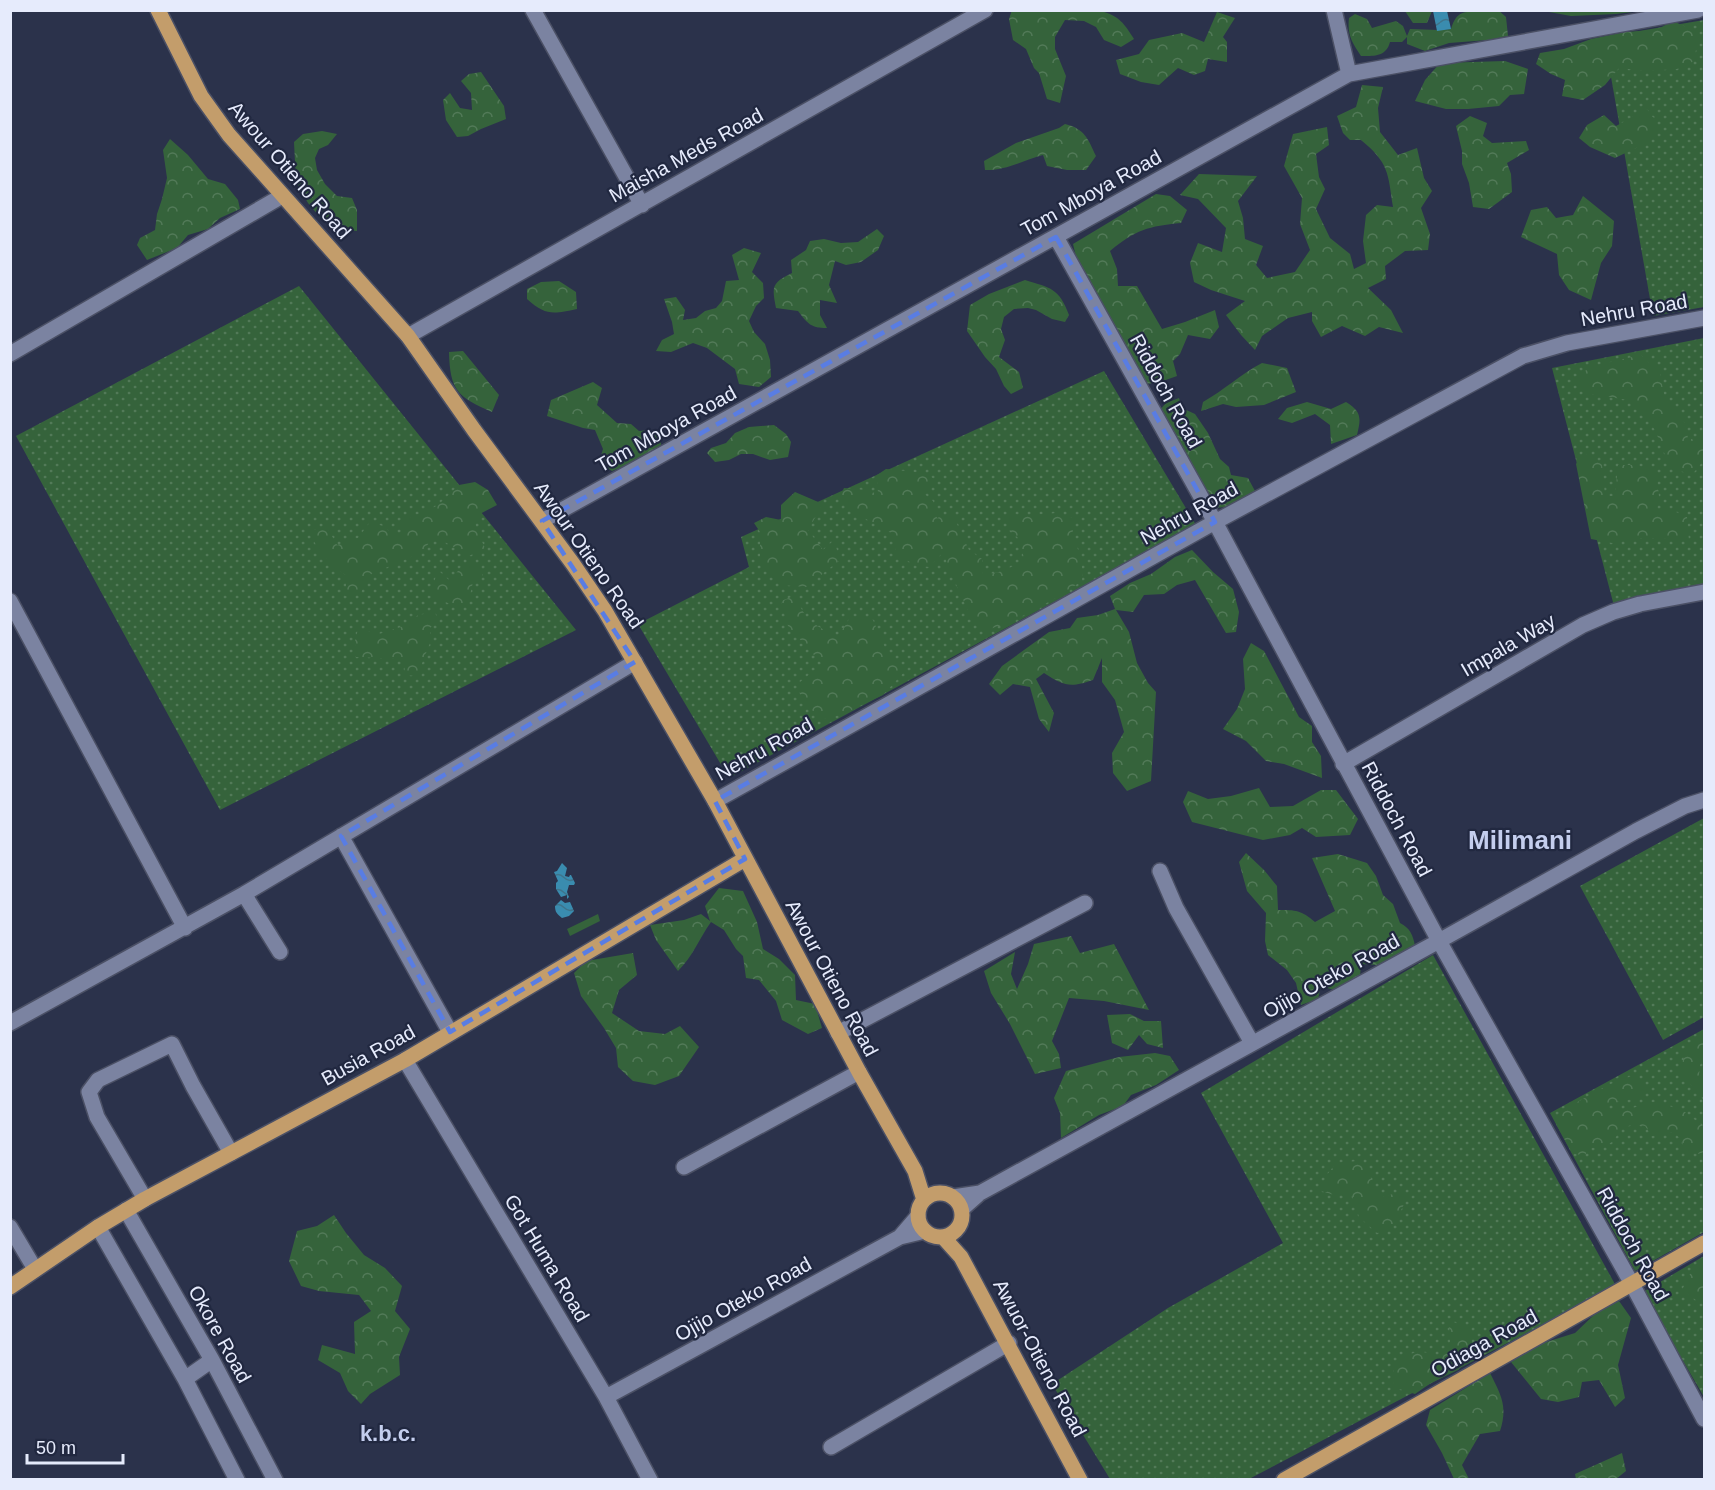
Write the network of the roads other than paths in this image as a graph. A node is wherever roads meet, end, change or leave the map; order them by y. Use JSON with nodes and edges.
{"nodes":[{"id":1,"x":158,"y":10,"type":"edge"},
{"id":2,"x":533,"y":10,"type":"edge"},
{"id":3,"x":985,"y":10,"type":"edge"},
{"id":4,"x":1334,"y":10,"type":"edge"},
{"id":5,"x":1698,"y":10,"type":"edge"},
{"id":6,"x":1349,"y":74,"type":"junction"},
{"id":7,"x":282,"y":196,"type":"junction"},
{"id":8,"x":642,"y":205,"type":"junction"},
{"id":9,"x":1056,"y":237,"type":"junction"},
{"id":10,"x":1704,"y":318,"type":"edge"},
{"id":11,"x":408,"y":336,"type":"junction"},
{"id":12,"x":10,"y":354,"type":"edge"},
{"id":13,"x":542,"y":522,"type":"junction"},
{"id":14,"x":1215,"y":522,"type":"junction"},
{"id":15,"x":1704,"y":592,"type":"edge"},
{"id":16,"x":10,"y":601,"type":"edge"},
{"id":17,"x":635,"y":662,"type":"junction"},
{"id":18,"x":1343,"y":764,"type":"junction"},
{"id":19,"x":1704,"y":800,"type":"edge"},
{"id":20,"x":715,"y":801,"type":"junction"},
{"id":21,"x":341,"y":836,"type":"junction"},
{"id":22,"x":746,"y":859,"type":"junction"},
{"id":23,"x":1160,"y":871,"type":"dead end"},
{"id":24,"x":244,"y":894,"type":"junction"},
{"id":25,"x":1085,"y":903,"type":"dead end"},
{"id":26,"x":185,"y":928,"type":"junction"},
{"id":27,"x":1439,"y":941,"type":"junction"},
{"id":28,"x":280,"y":952,"type":"dead end"},
{"id":29,"x":10,"y":1023,"type":"edge"},
{"id":30,"x":450,"y":1032,"type":"junction"},
{"id":31,"x":838,"y":1033,"type":"junction"},
{"id":32,"x":1252,"y":1043,"type":"junction"},
{"id":33,"x":405,"y":1060,"type":"junction"},
{"id":34,"x":859,"y":1072,"type":"junction"},
{"id":35,"x":231,"y":1153,"type":"junction"},
{"id":36,"x":684,"y":1167,"type":"dead end"},
{"id":37,"x":930,"y":1197,"type":"junction"},
{"id":38,"x":145,"y":1199,"type":"junction"},
{"id":39,"x":957,"y":1203,"type":"junction"},
{"id":40,"x":126,"y":1210,"type":"junction"},
{"id":41,"x":918,"y":1216,"type":"junction"},
{"id":42,"x":10,"y":1227,"type":"edge"},
{"id":43,"x":98,"y":1227,"type":"junction"},
{"id":44,"x":925,"y":1231,"type":"junction"},
{"id":45,"x":950,"y":1233,"type":"junction"},
{"id":46,"x":900,"y":1237,"type":"junction"},
{"id":47,"x":1704,"y":1243,"type":"edge"},
{"id":48,"x":35,"y":1269,"type":"junction"},
{"id":49,"x":1632,"y":1284,"type":"junction"},
{"id":50,"x":10,"y":1287,"type":"edge"},
{"id":51,"x":1009,"y":1343,"type":"junction"},
{"id":52,"x":212,"y":1360,"type":"junction"},
{"id":53,"x":185,"y":1379,"type":"junction"},
{"id":54,"x":606,"y":1397,"type":"junction"},
{"id":55,"x":1704,"y":1419,"type":"edge"},
{"id":56,"x":831,"y":1447,"type":"dead end"},
{"id":57,"x":237,"y":1479,"type":"edge"},
{"id":58,"x":275,"y":1479,"type":"edge"},
{"id":59,"x":650,"y":1479,"type":"edge"},
{"id":60,"x":1080,"y":1479,"type":"edge"},
{"id":61,"x":1284,"y":1479,"type":"edge"}],
"edges":[{"from":1,"to":7,"type":"main road","name":"Awour Otieno Road"},
{"from":2,"to":8,"type":"street"},
{"from":3,"to":8,"type":"street","name":"Maisha Meds Road"},
{"from":4,"to":6,"type":"street"},
{"from":5,"to":6,"type":"street","name":"Tom Mboya Road"},
{"from":6,"to":9,"type":"street","name":"Tom Mboya Road"},
{"from":7,"to":11,"type":"main road","name":"Awour Otieno Road"},
{"from":7,"to":12,"type":"street"},
{"from":8,"to":11,"type":"street","name":"Maisha Meds Road"},
{"from":9,"to":13,"type":"street","name":"Tom Mboya Road"},
{"from":9,"to":14,"type":"street","name":"Riddoch Road"},
{"from":10,"to":14,"type":"street","name":"Nehru Road"},
{"from":11,"to":13,"type":"main road","name":"Awour Otieno Road"},
{"from":13,"to":17,"type":"main road","name":"Awour Otieno Road"},
{"from":14,"to":18,"type":"street","name":"Riddoch Road"},
{"from":14,"to":20,"type":"street","name":"Nehru Road"},
{"from":15,"to":18,"type":"street","name":"Impala Way"},
{"from":16,"to":26,"type":"street"},
{"from":17,"to":20,"type":"main road","name":"Awour Otieno Road"},
{"from":17,"to":21,"type":"street"},
{"from":18,"to":27,"type":"street","name":"Riddoch Road"},
{"from":19,"to":27,"type":"street","name":"Ojijo Oteko Road"},
{"from":20,"to":22,"type":"main road","name":"Awour Otieno Road"},
{"from":21,"to":24,"type":"street"},
{"from":21,"to":30,"type":"street"},
{"from":22,"to":30,"type":"main road","name":"Busia Road"},
{"from":22,"to":31,"type":"main road","name":"Awour Otieno Road"},
{"from":23,"to":32,"type":"street"},
{"from":24,"to":26,"type":"street"},
{"from":24,"to":28,"type":"street"},
{"from":25,"to":31,"type":"street"},
{"from":26,"to":29,"type":"street"},
{"from":27,"to":32,"type":"street","name":"Ojijo Oteko Road"},
{"from":27,"to":49,"type":"street","name":"Riddoch Road"},
{"from":30,"to":33,"type":"main road","name":"Busia Road"},
{"from":31,"to":34,"type":"main road","name":"Awour Otieno Road"},
{"from":32,"to":39,"type":"street","name":"Ojijo Oteko Road"},
{"from":33,"to":35,"type":"main road","name":"Busia Road"},
{"from":33,"to":54,"type":"street","name":"Got Huma Road"},
{"from":34,"to":36,"type":"street"},
{"from":34,"to":37,"type":"main road","name":"Awour Otieno Road"},
{"from":35,"to":38,"type":"main road","name":"Busia Road"},
{"from":35,"to":38,"type":"street"},
{"from":37,"to":39,"type":"main road"},
{"from":37,"to":41,"type":"main road"},
{"from":38,"to":40,"type":"main road","name":"Busia Road"},
{"from":39,"to":45,"type":"main road","name":"Awuor-Otieno Road"},
{"from":40,"to":43,"type":"main road","name":"Busia Road"},
{"from":40,"to":52,"type":"street","name":"Okore Road"},
{"from":41,"to":44,"type":"main road"},
{"from":41,"to":46,"type":"street","name":"Ojijo Oteko Road"},
{"from":42,"to":48,"type":"street"},
{"from":43,"to":48,"type":"main road","name":"Busia Road"},
{"from":43,"to":53,"type":"street"},
{"from":44,"to":45,"type":"main road"},
{"from":44,"to":46,"type":"street","name":"Ojijo Oteko Road"},
{"from":45,"to":51,"type":"main road","name":"Awuor-Otieno Road"},
{"from":46,"to":54,"type":"street","name":"Ojijo Oteko Road"},
{"from":47,"to":49,"type":"main road","name":"Odiaga Road"},
{"from":48,"to":50,"type":"main road","name":"Busia Road"},
{"from":49,"to":55,"type":"street","name":"Riddoch Road"},
{"from":49,"to":61,"type":"main road","name":"Odiaga Road"},
{"from":51,"to":56,"type":"street"},
{"from":51,"to":60,"type":"main road","name":"Awuor-Otieno Road"},
{"from":52,"to":53,"type":"street"},
{"from":52,"to":58,"type":"street","name":"Okore Road"},
{"from":53,"to":57,"type":"street"},
{"from":54,"to":59,"type":"street","name":"Got Huma Road"}]}
